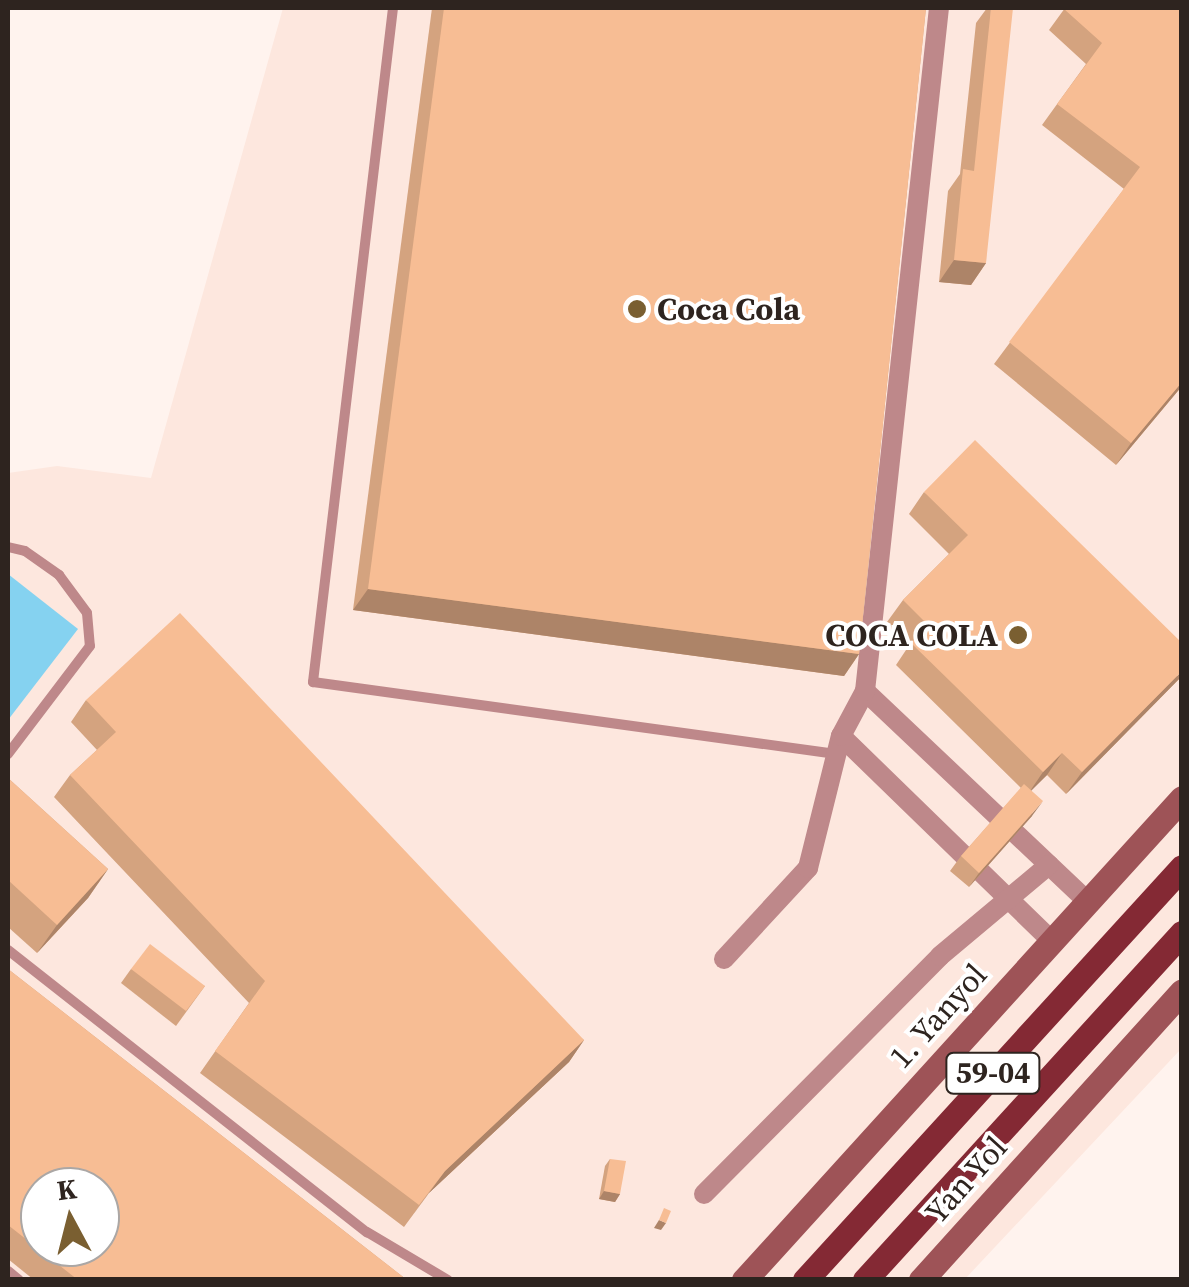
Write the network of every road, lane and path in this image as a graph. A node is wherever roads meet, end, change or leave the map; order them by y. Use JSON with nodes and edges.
{"nodes":[{"id":1,"x":392,"y":8,"type":"edge"},
{"id":2,"x":940,"y":8,"type":"edge"},
{"id":3,"x":8,"y":547,"type":"edge"},
{"id":4,"x":865,"y":691,"type":"junction"},
{"id":5,"x":839,"y":745,"type":"junction"},
{"id":6,"x":8,"y":754,"type":"edge"},
{"id":7,"x":1182,"y":798,"type":"edge"},
{"id":8,"x":1049,"y":865,"type":"junction"},
{"id":9,"x":1182,"y":867,"type":"edge"},
{"id":10,"x":1087,"y":901,"type":"junction"},
{"id":11,"x":1011,"y":902,"type":"junction"},
{"id":12,"x":1182,"y":933,"type":"edge"},
{"id":13,"x":1051,"y":940,"type":"junction"},
{"id":14,"x":8,"y":950,"type":"edge"},
{"id":15,"x":724,"y":958,"type":"dead end"},
{"id":16,"x":1182,"y":991,"type":"edge"},
{"id":17,"x":704,"y":1194,"type":"dead end"},
{"id":18,"x":8,"y":1271,"type":"edge"},
{"id":19,"x":19,"y":1280,"type":"edge"},
{"id":20,"x":448,"y":1280,"type":"edge"},
{"id":21,"x":744,"y":1280,"type":"edge"},
{"id":22,"x":805,"y":1280,"type":"edge"},
{"id":23,"x":866,"y":1280,"type":"edge"},
{"id":24,"x":921,"y":1280,"type":"edge"}],
"edges":[{"from":1,"to":5,"type":"lane"},
{"from":2,"to":4,"type":"street"},
{"from":3,"to":6,"type":"lane"},
{"from":4,"to":5,"type":"street"},
{"from":4,"to":8,"type":"street"},
{"from":5,"to":11,"type":"street"},
{"from":5,"to":15,"type":"street"},
{"from":7,"to":10,"type":"main road","name":"1. Yanyol"},
{"from":8,"to":10,"type":"street"},
{"from":8,"to":11,"type":"street"},
{"from":9,"to":22,"type":"main road","number":"59-04"},
{"from":10,"to":13,"type":"main road","name":"1. Yanyol"},
{"from":11,"to":13,"type":"street"},
{"from":11,"to":17,"type":"street"},
{"from":12,"to":23,"type":"main road","number":"59-04"},
{"from":13,"to":21,"type":"main road","name":"1. Yanyol"},
{"from":14,"to":20,"type":"lane"},
{"from":16,"to":24,"type":"main road","name":"Yan Yol"},
{"from":18,"to":19,"type":"lane"}]}
